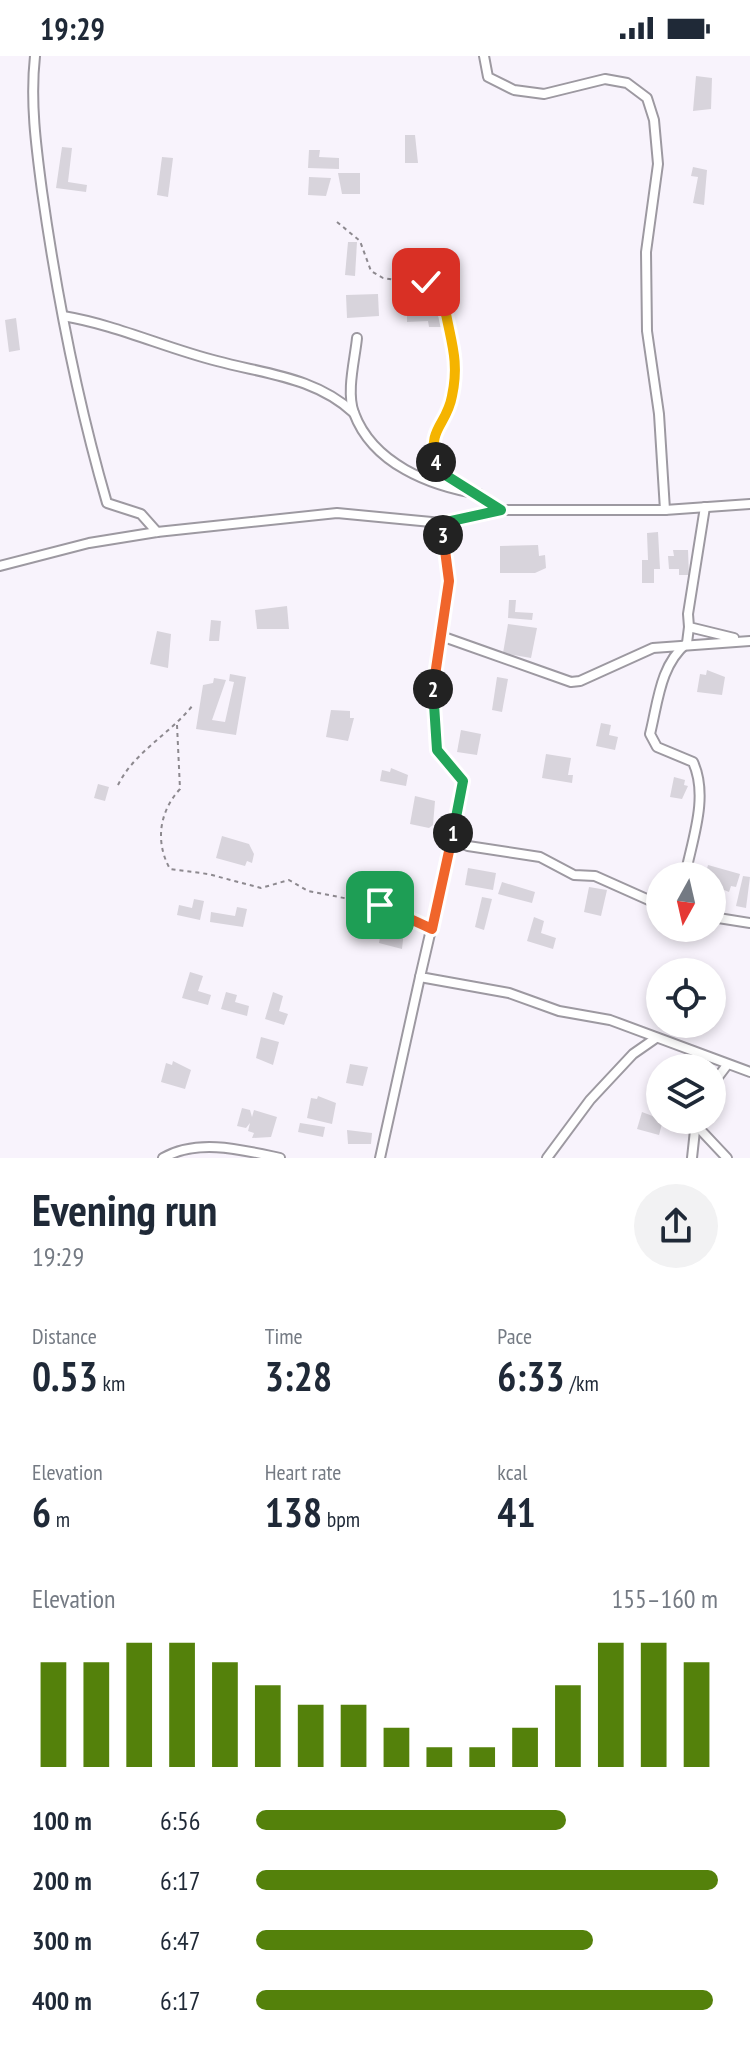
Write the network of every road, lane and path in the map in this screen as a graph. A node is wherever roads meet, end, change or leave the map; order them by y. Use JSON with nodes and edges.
{"nodes":[{"id":1,"x":35,"y":56,"type":"edge"},
{"id":2,"x":484,"y":56,"type":"edge"},
{"id":3,"x":337,"y":222,"type":"dead end"},
{"id":4,"x":63,"y":316,"type":"junction"},
{"id":5,"x":357,"y":338,"type":"dead end"},
{"id":6,"x":354,"y":413,"type":"junction"},
{"id":7,"x":459,"y":482,"type":"dead end"},
{"id":8,"x":479,"y":494,"type":"dead end"},
{"id":9,"x":750,"y":504,"type":"edge"},
{"id":10,"x":705,"y":507,"type":"junction"},
{"id":11,"x":665,"y":510,"type":"junction"},
{"id":12,"x":442,"y":523,"type":"junction"},
{"id":13,"x":157,"y":532,"type":"junction"},
{"id":14,"x":0,"y":566,"type":"edge"},
{"id":15,"x":689,"y":627,"type":"junction"},
{"id":16,"x":441,"y":636,"type":"junction"},
{"id":17,"x":746,"y":640,"type":"edge"},
{"id":18,"x":687,"y":643,"type":"junction"},
{"id":19,"x":193,"y":705,"type":"dead end"},
{"id":20,"x":177,"y":725,"type":"junction"},
{"id":21,"x":118,"y":785,"type":"dead end"},
{"id":22,"x":452,"y":839,"type":"junction"},
{"id":23,"x":688,"y":862,"type":"edge"},
{"id":24,"x":646,"y":899,"type":"edge"},
{"id":25,"x":726,"y":919,"type":"edge"},
{"id":26,"x":750,"y":923,"type":"edge"},
{"id":27,"x":432,"y":929,"type":"junction"},
{"id":28,"x":420,"y":977,"type":"junction"},
{"id":29,"x":646,"y":1034,"type":"edge"},
{"id":30,"x":656,"y":1038,"type":"joint"},
{"id":31,"x":727,"y":1065,"type":"joint"},
{"id":32,"x":750,"y":1072,"type":"edge"},
{"id":33,"x":694,"y":1134,"type":"edge"},
{"id":34,"x":706,"y":1134,"type":"edge"},
{"id":35,"x":163,"y":1158,"type":"edge"},
{"id":36,"x":280,"y":1158,"type":"edge"},
{"id":37,"x":380,"y":1158,"type":"edge"},
{"id":38,"x":547,"y":1158,"type":"edge"},
{"id":39,"x":692,"y":1158,"type":"edge"},
{"id":40,"x":727,"y":1158,"type":"edge"}],
"edges":[{"from":1,"to":4,"type":"street"},
{"from":2,"to":11,"type":"street"},
{"from":3,"to":7,"type":"path"},
{"from":4,"to":6,"type":"street"},
{"from":4,"to":13,"type":"street"},
{"from":5,"to":6,"type":"street"},
{"from":6,"to":8,"type":"street"},
{"from":9,"to":10,"type":"street"},
{"from":10,"to":11,"type":"street"},
{"from":10,"to":15,"type":"street"},
{"from":11,"to":12,"type":"street"},
{"from":12,"to":13,"type":"street"},
{"from":12,"to":16,"type":"street"},
{"from":13,"to":14,"type":"street"},
{"from":15,"to":17,"type":"street"},
{"from":15,"to":18,"type":"street"},
{"from":16,"to":18,"type":"street"},
{"from":16,"to":22,"type":"street"},
{"from":17,"to":18,"type":"street"},
{"from":18,"to":23,"type":"street"},
{"from":19,"to":20,"type":"path"},
{"from":20,"to":21,"type":"path"},
{"from":20,"to":27,"type":"path"},
{"from":22,"to":24,"type":"street"},
{"from":22,"to":27,"type":"street"},
{"from":25,"to":26,"type":"street"},
{"from":27,"to":28,"type":"street"},
{"from":28,"to":29,"type":"street"},
{"from":28,"to":37,"type":"street"},
{"from":30,"to":31,"type":"street"},
{"from":30,"to":38,"type":"street"},
{"from":31,"to":32,"type":"street"},
{"from":33,"to":39,"type":"street"},
{"from":34,"to":40,"type":"street"},
{"from":35,"to":36,"type":"street"}]}
